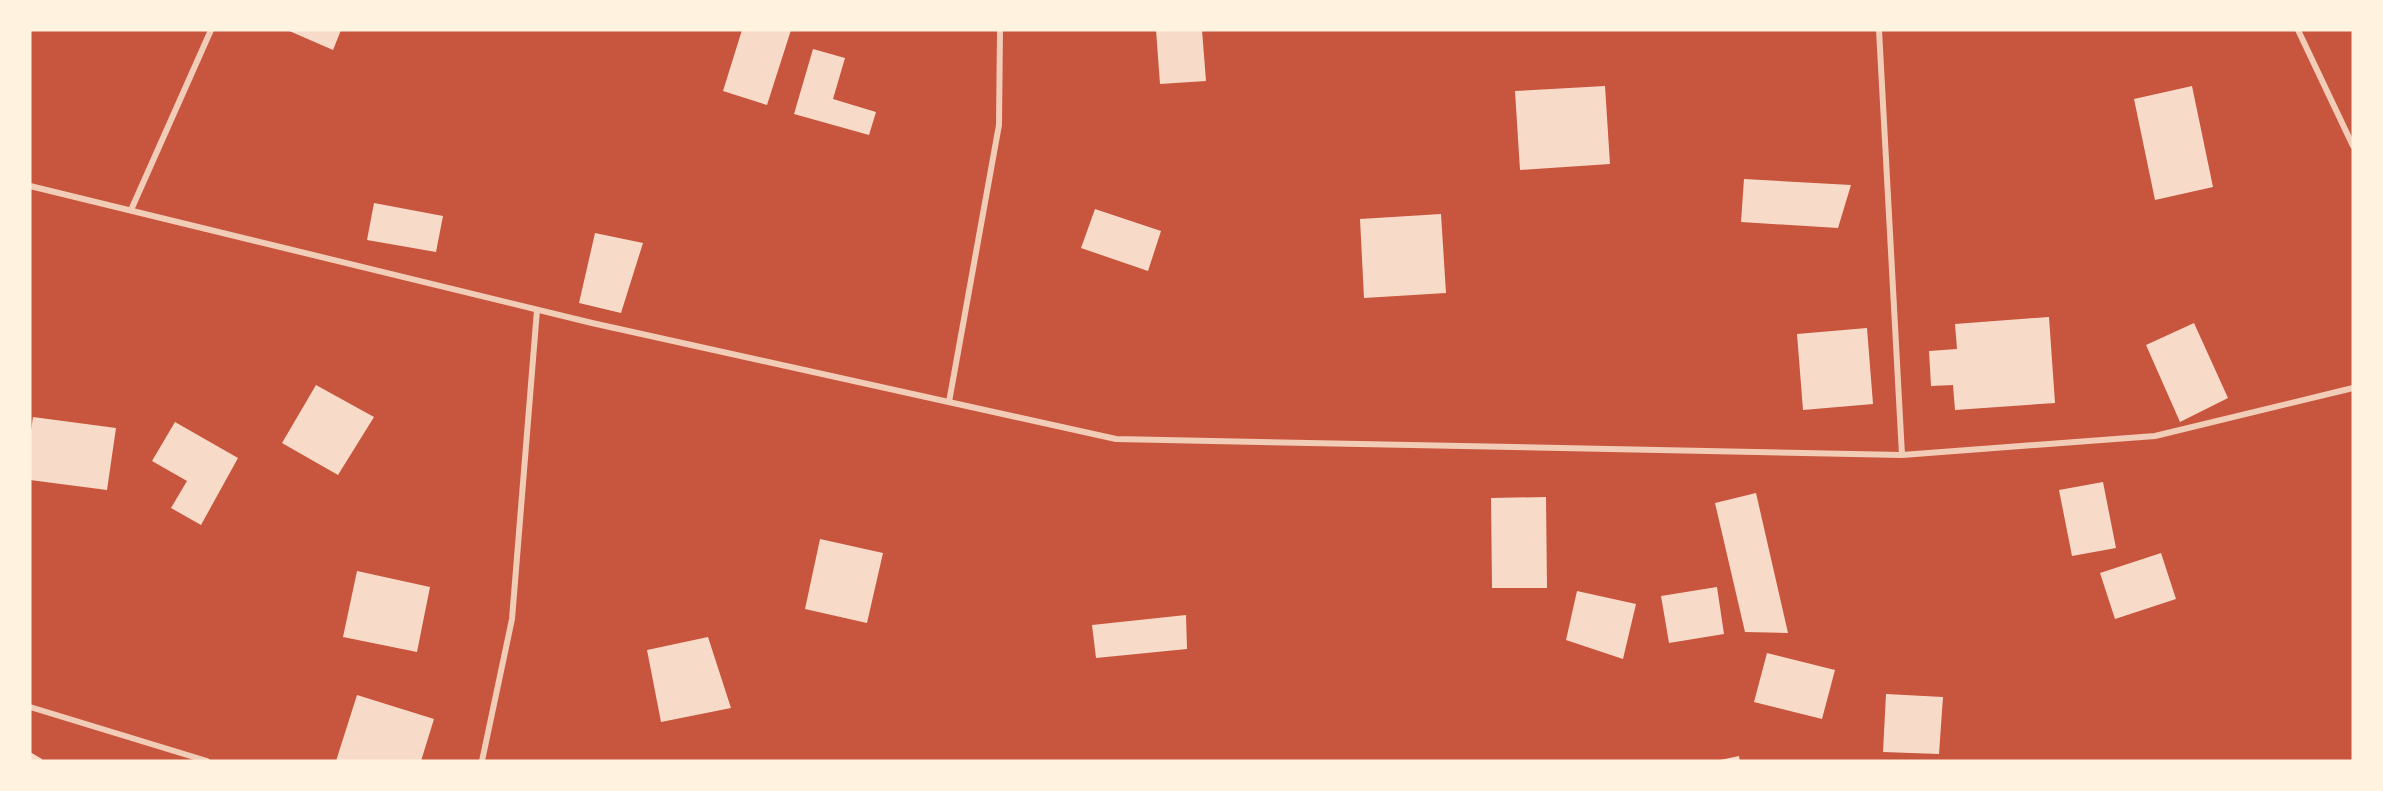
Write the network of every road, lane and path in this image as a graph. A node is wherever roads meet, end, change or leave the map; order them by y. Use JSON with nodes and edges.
{"nodes":[{"id":1,"x":211,"y":30,"type":"edge"},
{"id":2,"x":1000,"y":30,"type":"edge"},
{"id":3,"x":1879,"y":30,"type":"edge"},
{"id":4,"x":2298,"y":30,"type":"edge"},
{"id":5,"x":2353,"y":146,"type":"edge"},
{"id":6,"x":30,"y":186,"type":"edge"},
{"id":7,"x":131,"y":210,"type":"junction"},
{"id":8,"x":537,"y":310,"type":"junction"},
{"id":9,"x":2353,"y":388,"type":"edge"},
{"id":10,"x":949,"y":402,"type":"junction"},
{"id":11,"x":1902,"y":455,"type":"junction"},
{"id":12,"x":30,"y":707,"type":"edge"},
{"id":13,"x":207,"y":761,"type":"edge"},
{"id":14,"x":482,"y":761,"type":"edge"}],
"edges":[{"from":1,"to":7,"type":"street"},
{"from":2,"to":10,"type":"street"},
{"from":3,"to":11,"type":"street"},
{"from":4,"to":5,"type":"street"},
{"from":6,"to":7,"type":"street"},
{"from":7,"to":8,"type":"street"},
{"from":8,"to":10,"type":"street"},
{"from":8,"to":14,"type":"street"},
{"from":9,"to":11,"type":"street"},
{"from":10,"to":11,"type":"street"},
{"from":12,"to":13,"type":"street"}]}
